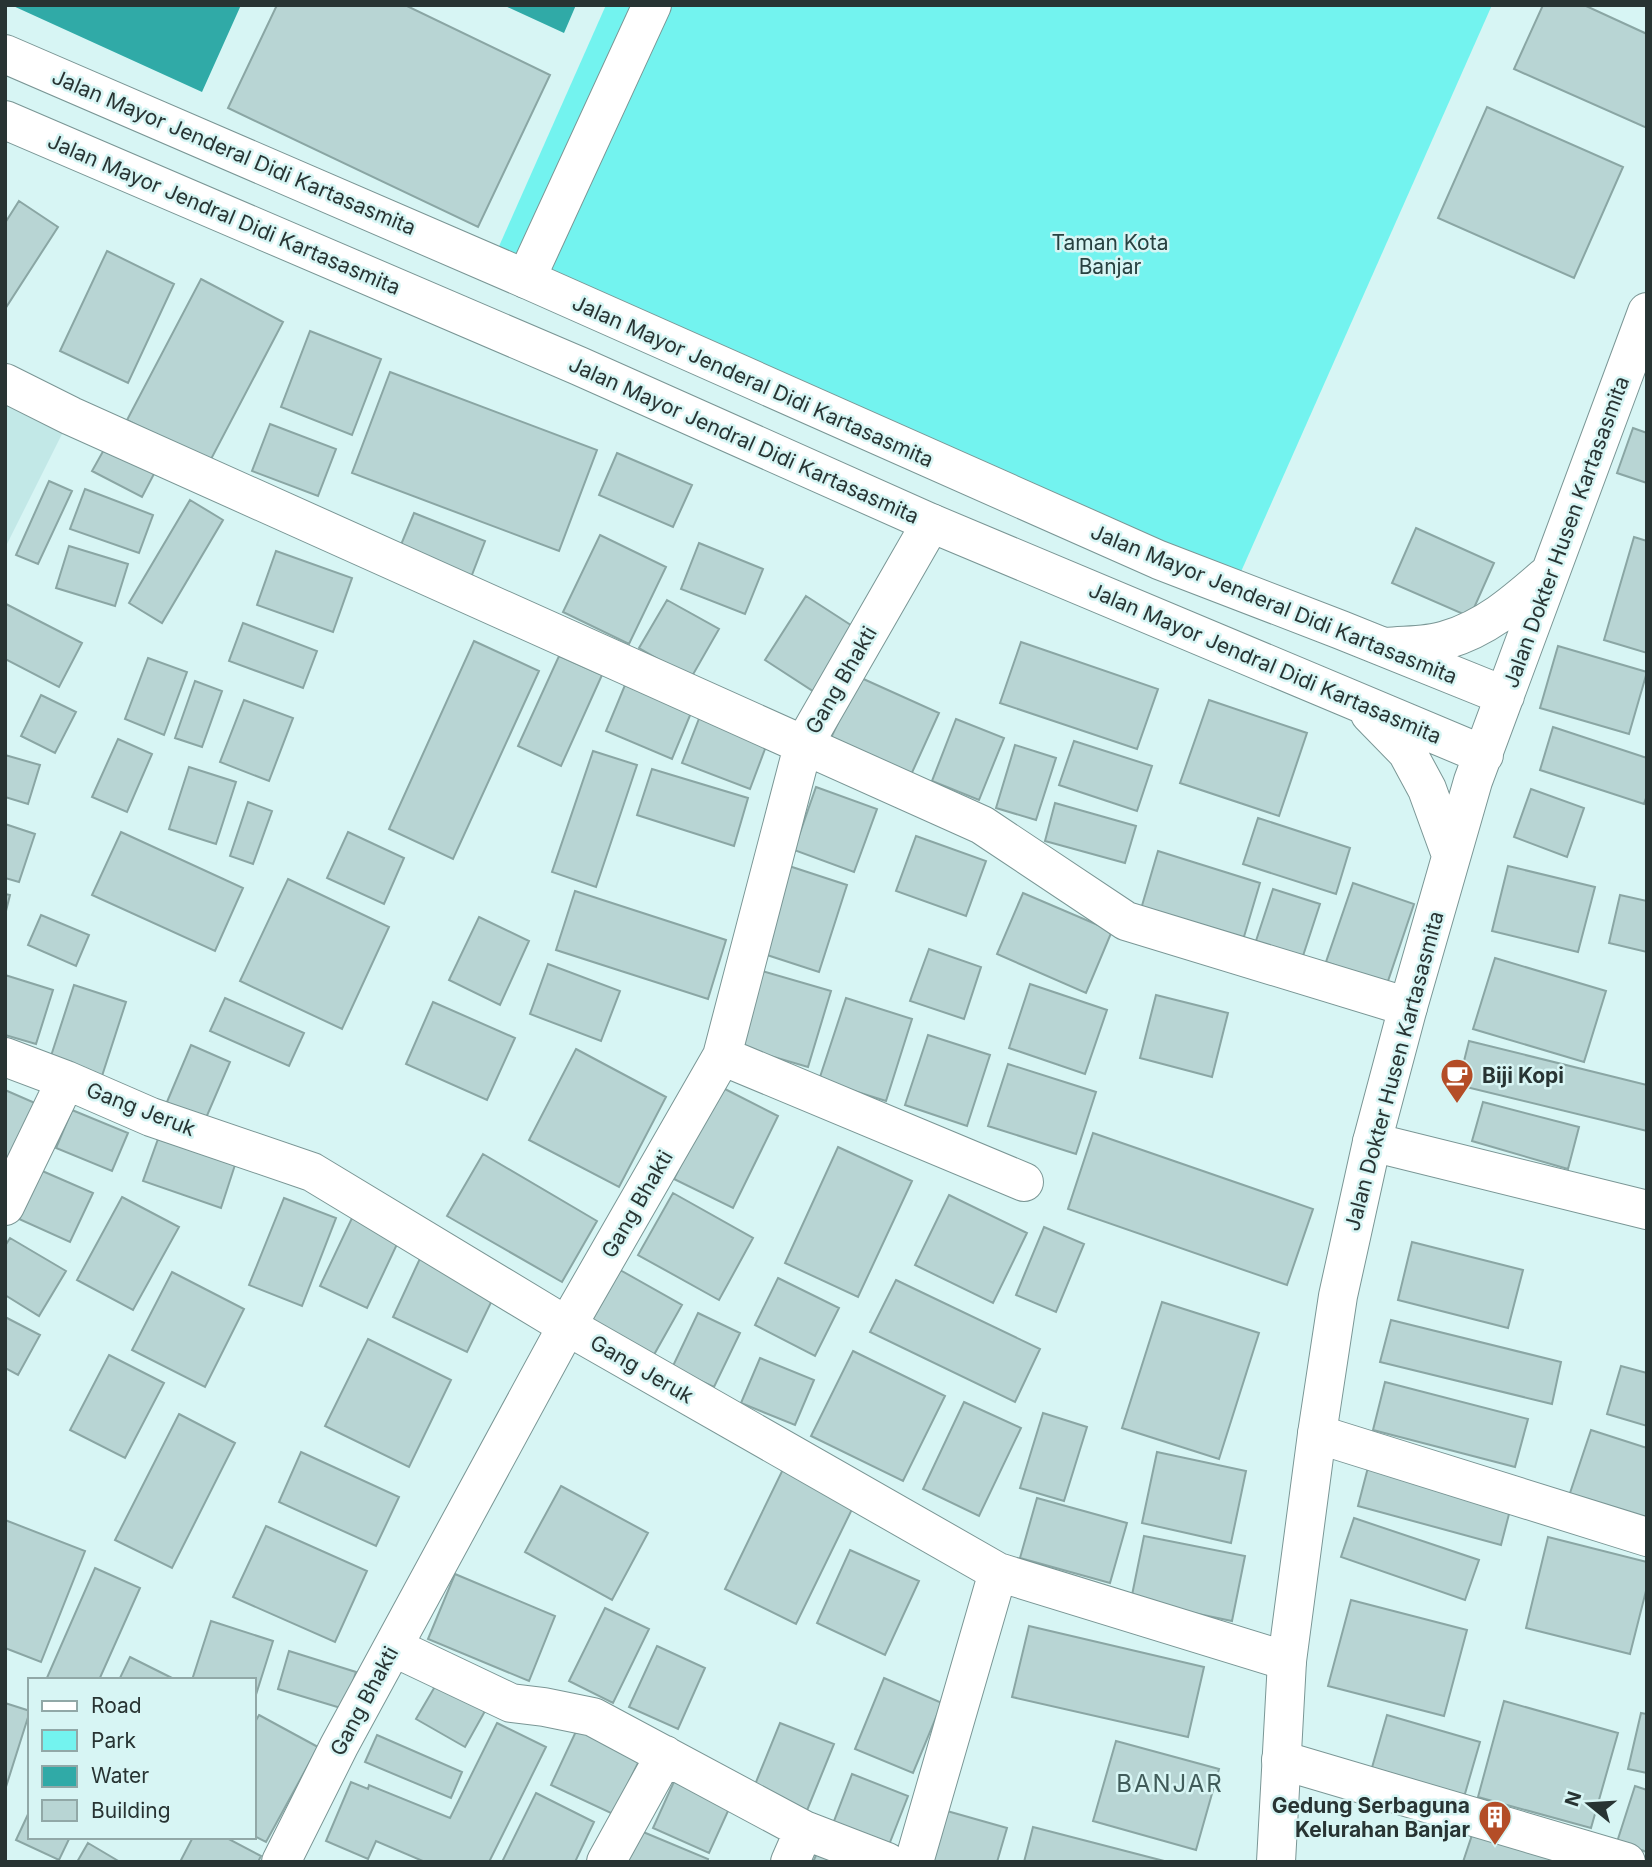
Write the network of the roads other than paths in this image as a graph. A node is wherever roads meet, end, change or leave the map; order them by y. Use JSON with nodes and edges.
{"nodes":[{"id":1,"x":652,"y":5,"type":"edge"},
{"id":2,"x":5,"y":54,"type":"edge"},
{"id":3,"x":5,"y":120,"type":"edge"},
{"id":4,"x":526,"y":279,"type":"junction"},
{"id":5,"x":1647,"y":312,"type":"edge"},
{"id":6,"x":603,"y":316,"type":"junction"},
{"id":7,"x":579,"y":366,"type":"junction"},
{"id":8,"x":5,"y":383,"type":"edge"},
{"id":9,"x":931,"y":523,"type":"junction"},
{"id":10,"x":1552,"y":570,"type":"junction"},
{"id":11,"x":1384,"y":647,"type":"junction"},
{"id":12,"x":1505,"y":696,"type":"junction"},
{"id":13,"x":1359,"y":702,"type":"junction"},
{"id":14,"x":803,"y":746,"type":"junction"},
{"id":15,"x":1484,"y":755,"type":"junction"},
{"id":16,"x":1451,"y":855,"type":"junction"},
{"id":17,"x":1408,"y":1007,"type":"junction"},
{"id":18,"x":722,"y":1056,"type":"junction"},
{"id":19,"x":5,"y":1057,"type":"edge"},
{"id":20,"x":66,"y":1080,"type":"junction"},
{"id":21,"x":1372,"y":1142,"type":"junction"},
{"id":22,"x":1024,"y":1182,"type":"dead end"},
{"id":23,"x":5,"y":1206,"type":"edge"},
{"id":24,"x":1647,"y":1210,"type":"edge"},
{"id":25,"x":568,"y":1326,"type":"junction"},
{"id":26,"x":1317,"y":1434,"type":"junction"},
{"id":27,"x":1647,"y":1537,"type":"edge"},
{"id":28,"x":999,"y":1572,"type":"junction"},
{"id":29,"x":393,"y":1647,"type":"junction"},
{"id":30,"x":1287,"y":1661,"type":"junction"},
{"id":31,"x":665,"y":1755,"type":"junction"},
{"id":32,"x":1281,"y":1760,"type":"junction"},
{"id":33,"x":797,"y":1846,"type":"edge"},
{"id":34,"x":281,"y":1862,"type":"edge"},
{"id":35,"x":606,"y":1862,"type":"edge"},
{"id":36,"x":887,"y":1862,"type":"edge"},
{"id":37,"x":914,"y":1862,"type":"edge"},
{"id":38,"x":1276,"y":1862,"type":"edge"},
{"id":39,"x":1626,"y":1862,"type":"edge"}],
"edges":[{"from":1,"to":4,"type":"street"},
{"from":2,"to":4,"type":"street","name":"Jalan Mayor Jenderal Didi Kartasasmita"},
{"from":3,"to":7,"type":"street","name":"Jalan Mayor Jendral Didi Kartasasmita"},
{"from":4,"to":6,"type":"street","name":"Jalan Mayor Jenderal Didi Kartasasmita"},
{"from":5,"to":10,"type":"street","name":"Jalan Dokter Husen Kartasasmita"},
{"from":6,"to":7,"type":"street"},
{"from":6,"to":11,"type":"street","name":"Jalan Mayor Jenderal Didi Kartasasmita"},
{"from":7,"to":9,"type":"street","name":"Jalan Mayor Jendral Didi Kartasasmita"},
{"from":8,"to":14,"type":"street"},
{"from":9,"to":13,"type":"street","name":"Jalan Mayor Jendral Didi Kartasasmita"},
{"from":9,"to":14,"type":"street","name":"Gang Bhakti"},
{"from":10,"to":11,"type":"street"},
{"from":10,"to":12,"type":"street","name":"Jalan Dokter Husen Kartasasmita"},
{"from":11,"to":12,"type":"street","name":"Jalan Mayor Jenderal Didi Kartasasmita"},
{"from":12,"to":15,"type":"street","name":"Jalan Dokter Husen Kartasasmita"},
{"from":13,"to":15,"type":"street","name":"Jalan Mayor Jendral Didi Kartasasmita"},
{"from":13,"to":16,"type":"street"},
{"from":14,"to":17,"type":"street"},
{"from":14,"to":18,"type":"street","name":"Gang Bhakti"},
{"from":15,"to":16,"type":"street","name":"Jalan Dokter Husen Kartasasmita"},
{"from":16,"to":17,"type":"street","name":"Jalan Dokter Husen Kartasasmita"},
{"from":17,"to":21,"type":"street","name":"Jalan Dokter Husen Kartasasmita"},
{"from":18,"to":22,"type":"street"},
{"from":18,"to":25,"type":"street","name":"Gang Bhakti"},
{"from":19,"to":20,"type":"street","name":"Gang Jeruk"},
{"from":20,"to":23,"type":"street"},
{"from":20,"to":25,"type":"street","name":"Gang Jeruk"},
{"from":21,"to":24,"type":"street"},
{"from":21,"to":26,"type":"street","name":"Jalan Dokter Husen Kartasasmita"},
{"from":25,"to":28,"type":"street","name":"Gang Jeruk"},
{"from":25,"to":29,"type":"street","name":"Gang Bhakti"},
{"from":26,"to":27,"type":"street"},
{"from":26,"to":30,"type":"street","name":"Jalan Dokter Husen Kartasasmita"},
{"from":28,"to":30,"type":"street","name":"Gang Jeruk"},
{"from":28,"to":37,"type":"street"},
{"from":29,"to":31,"type":"street"},
{"from":29,"to":34,"type":"street","name":"Gang Bhakti"},
{"from":30,"to":32,"type":"street","name":"Jalan Dokter Husen Kartasasmita"},
{"from":31,"to":33,"type":"street"},
{"from":31,"to":35,"type":"street"},
{"from":32,"to":38,"type":"street","name":"Jalan Dokter Husen Kartasasmita"},
{"from":32,"to":39,"type":"street"},
{"from":33,"to":36,"type":"street"}]}
